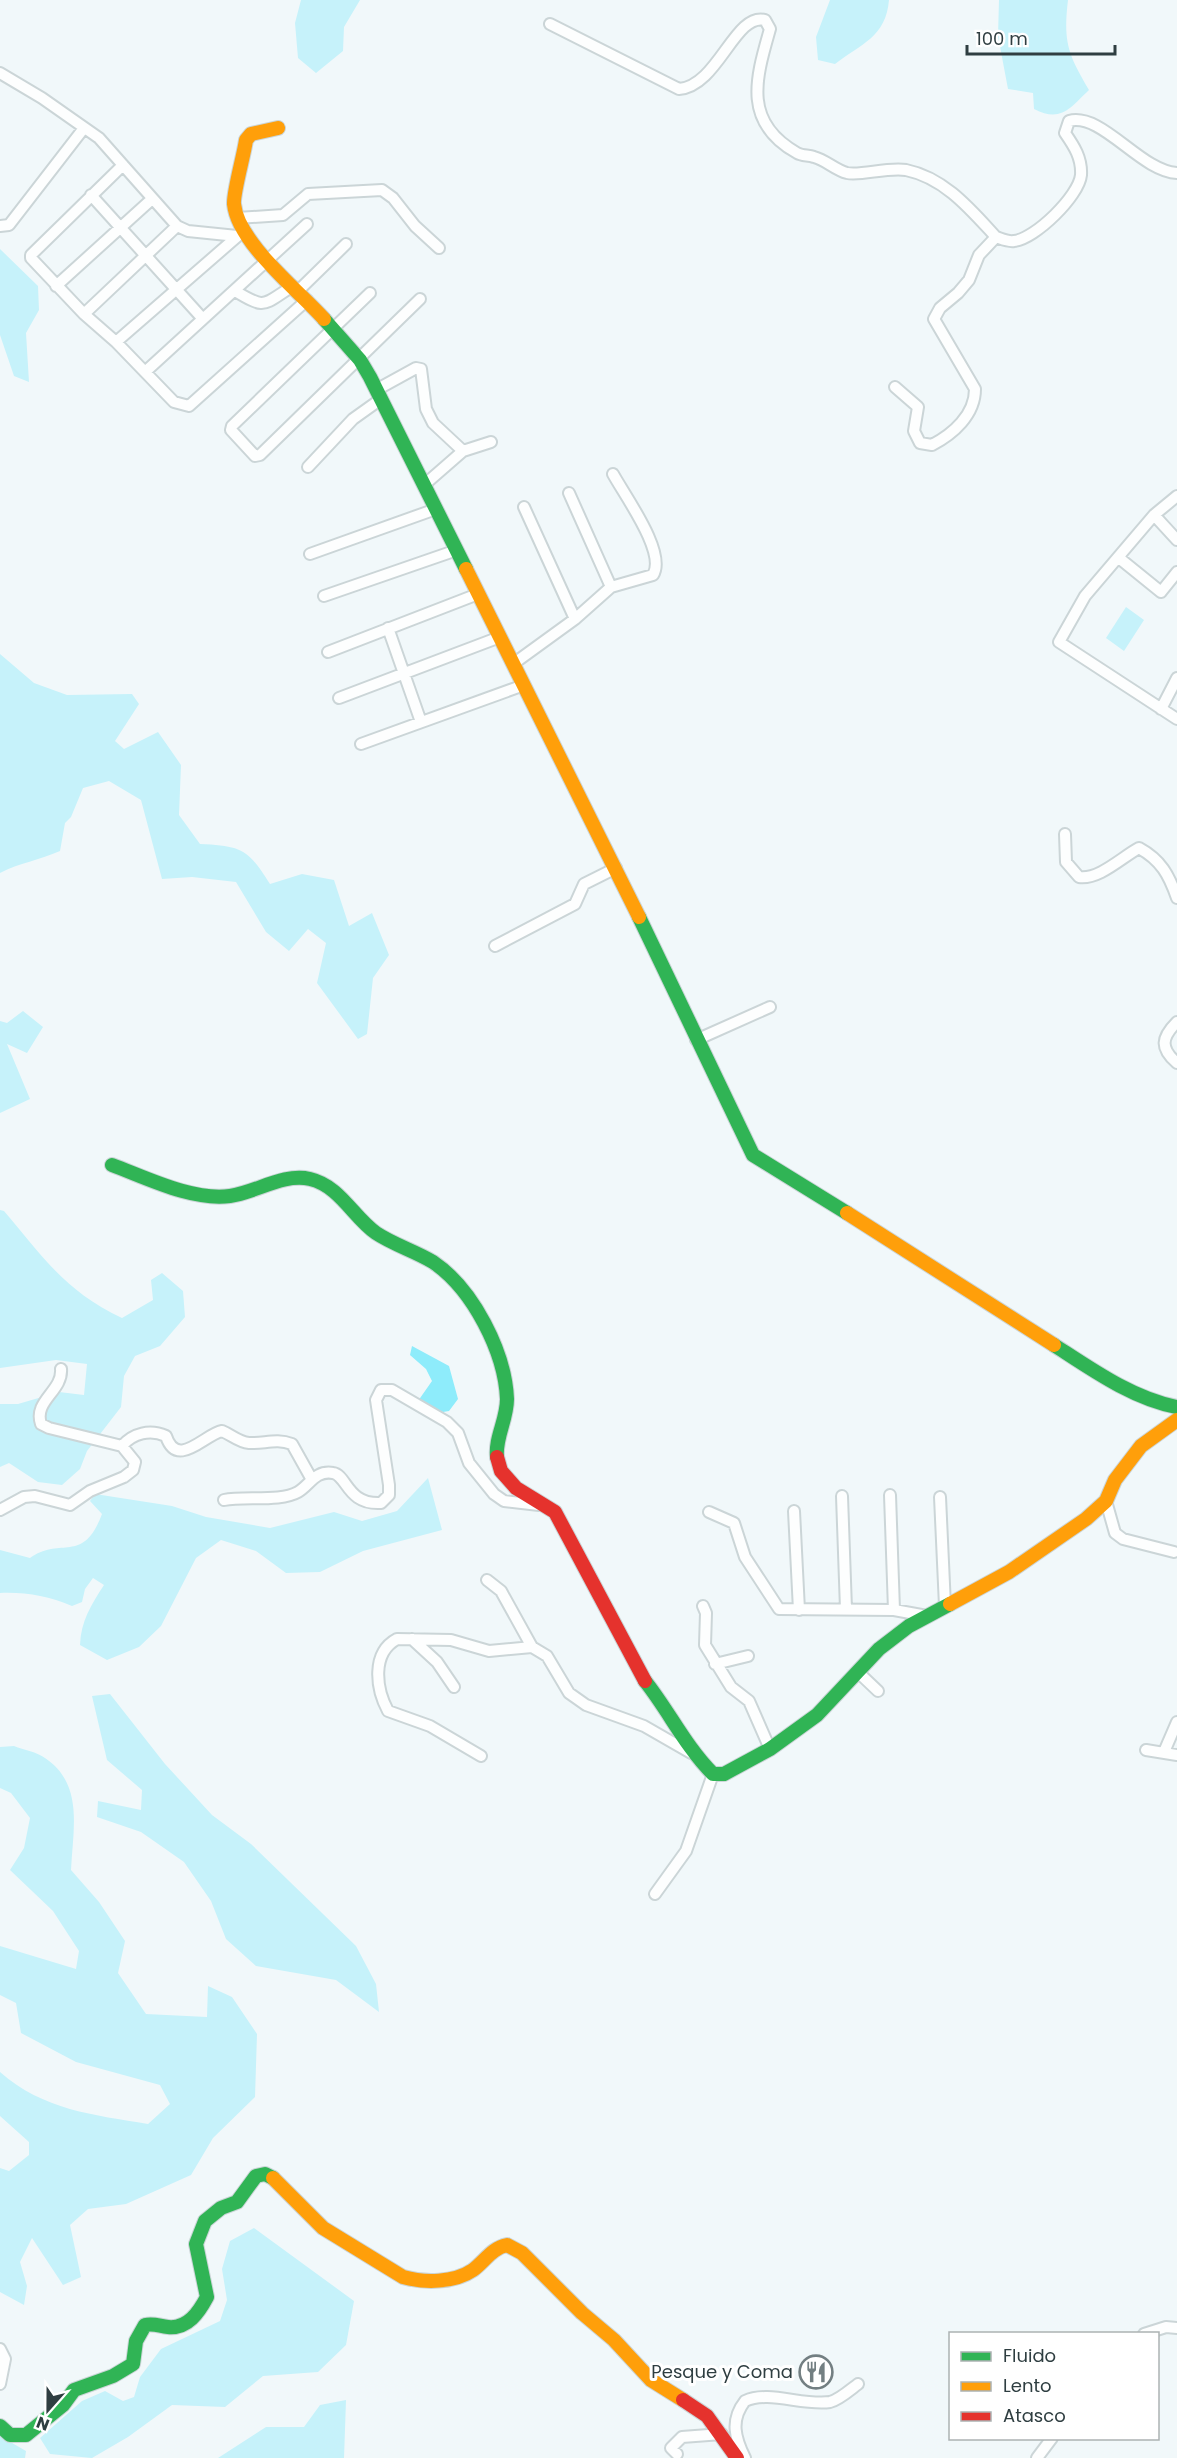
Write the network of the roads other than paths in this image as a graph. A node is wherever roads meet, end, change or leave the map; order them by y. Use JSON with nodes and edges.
{"nodes":[{"id":1,"x":550,"y":24,"type":"dead end"},
{"id":2,"x":0,"y":73,"type":"edge"},
{"id":3,"x":84,"y":128,"type":"junction"},
{"id":4,"x":278,"y":128,"type":"dead end"},
{"id":5,"x":123,"y":165,"type":"junction"},
{"id":6,"x":1177,"y":173,"type":"edge"},
{"id":7,"x":91,"y":195,"type":"junction"},
{"id":8,"x":152,"y":199,"type":"junction"},
{"id":9,"x":237,"y":218,"type":"junction"},
{"id":10,"x":307,"y":224,"type":"dead end"},
{"id":11,"x":0,"y":226,"type":"edge"},
{"id":12,"x":177,"y":226,"type":"junction"},
{"id":13,"x":120,"y":228,"type":"junction"},
{"id":14,"x":241,"y":233,"type":"junction"},
{"id":15,"x":996,"y":237,"type":"junction"},
{"id":16,"x":346,"y":244,"type":"dead end"},
{"id":17,"x":439,"y":248,"type":"dead end"},
{"id":18,"x":146,"y":255,"type":"junction"},
{"id":19,"x":267,"y":262,"type":"junction"},
{"id":20,"x":56,"y":286,"type":"junction"},
{"id":21,"x":176,"y":288,"type":"junction"},
{"id":22,"x":235,"y":291,"type":"junction"},
{"id":23,"x":300,"y":293,"type":"junction"},
{"id":24,"x":370,"y":293,"type":"dead end"},
{"id":25,"x":420,"y":299,"type":"dead end"},
{"id":26,"x":84,"y":314,"type":"junction"},
{"id":27,"x":203,"y":319,"type":"junction"},
{"id":28,"x":331,"y":329,"type":"junction"},
{"id":29,"x":116,"y":342,"type":"junction"},
{"id":30,"x":360,"y":360,"type":"junction"},
{"id":31,"x":145,"y":372,"type":"junction"},
{"id":32,"x":895,"y":387,"type":"dead end"},
{"id":33,"x":379,"y":394,"type":"junction"},
{"id":34,"x":491,"y":442,"type":"dead end"},
{"id":35,"x":463,"y":452,"type":"junction"},
{"id":36,"x":309,"y":467,"type":"dead end"},
{"id":37,"x":612,"y":474,"type":"dead end"},
{"id":38,"x":424,"y":485,"type":"junction"},
{"id":39,"x":569,"y":493,"type":"dead end"},
{"id":40,"x":1177,"y":496,"type":"edge"},
{"id":41,"x":524,"y":507,"type":"dead end"},
{"id":42,"x":436,"y":508,"type":"junction"},
{"id":43,"x":1154,"y":515,"type":"junction"},
{"id":44,"x":1177,"y":540,"type":"edge"},
{"id":45,"x":457,"y":550,"type":"junction"},
{"id":46,"x":310,"y":554,"type":"dead end"},
{"id":47,"x":1119,"y":558,"type":"junction"},
{"id":48,"x":1177,"y":572,"type":"edge"},
{"id":49,"x":611,"y":587,"type":"junction"},
{"id":50,"x":478,"y":594,"type":"junction"},
{"id":51,"x":324,"y":596,"type":"dead end"},
{"id":52,"x":575,"y":619,"type":"junction"},
{"id":53,"x":388,"y":628,"type":"junction"},
{"id":54,"x":500,"y":637,"type":"junction"},
{"id":55,"x":328,"y":652,"type":"dead end"},
{"id":56,"x":513,"y":664,"type":"junction"},
{"id":57,"x":403,"y":674,"type":"junction"},
{"id":58,"x":1177,"y":678,"type":"edge"},
{"id":59,"x":524,"y":685,"type":"junction"},
{"id":60,"x":339,"y":698,"type":"dead end"},
{"id":61,"x":1161,"y":709,"type":"junction"},
{"id":62,"x":1177,"y":719,"type":"edge"},
{"id":63,"x":421,"y":722,"type":"junction"},
{"id":64,"x":361,"y":744,"type":"dead end"},
{"id":65,"x":1065,"y":834,"type":"dead end"},
{"id":66,"x":616,"y":868,"type":"junction"},
{"id":67,"x":1177,"y":898,"type":"edge"},
{"id":68,"x":495,"y":946,"type":"dead end"},
{"id":69,"x":770,"y":1007,"type":"dead end"},
{"id":70,"x":1177,"y":1022,"type":"edge"},
{"id":71,"x":696,"y":1040,"type":"junction"},
{"id":72,"x":1177,"y":1063,"type":"edge"},
{"id":73,"x":112,"y":1165,"type":"dead end"},
{"id":74,"x":61,"y":1369,"type":"dead end"},
{"id":75,"x":1177,"y":1407,"type":"edge"},
{"id":76,"x":1177,"y":1420,"type":"edge"},
{"id":77,"x":122,"y":1446,"type":"junction"},
{"id":78,"x":310,"y":1478,"type":"junction"},
{"id":79,"x":890,"y":1495,"type":"dead end"},
{"id":80,"x":842,"y":1496,"type":"dead end"},
{"id":81,"x":940,"y":1497,"type":"dead end"},
{"id":82,"x":224,"y":1500,"type":"dead end"},
{"id":83,"x":1106,"y":1502,"type":"junction"},
{"id":84,"x":543,"y":1505,"type":"junction"},
{"id":85,"x":0,"y":1510,"type":"edge"},
{"id":86,"x":794,"y":1511,"type":"dead end"},
{"id":87,"x":710,"y":1512,"type":"dead end"},
{"id":88,"x":1174,"y":1552,"type":"dead end"},
{"id":89,"x":487,"y":1580,"type":"dead end"},
{"id":90,"x":703,"y":1606,"type":"dead end"},
{"id":91,"x":945,"y":1606,"type":"junction"},
{"id":92,"x":846,"y":1609,"type":"junction"},
{"id":93,"x":799,"y":1610,"type":"junction"},
{"id":94,"x":894,"y":1610,"type":"junction"},
{"id":95,"x":927,"y":1616,"type":"junction"},
{"id":96,"x":412,"y":1639,"type":"junction"},
{"id":97,"x":532,"y":1647,"type":"junction"},
{"id":98,"x":748,"y":1656,"type":"dead end"},
{"id":99,"x":715,"y":1664,"type":"junction"},
{"id":100,"x":858,"y":1672,"type":"junction"},
{"id":101,"x":454,"y":1687,"type":"dead end"},
{"id":102,"x":879,"y":1691,"type":"dead end"},
{"id":103,"x":1177,"y":1724,"type":"edge"},
{"id":104,"x":770,"y":1749,"type":"junction"},
{"id":105,"x":1146,"y":1750,"type":"dead end"},
{"id":106,"x":1164,"y":1752,"type":"junction"},
{"id":107,"x":694,"y":1755,"type":"junction"},
{"id":108,"x":1177,"y":1755,"type":"edge"},
{"id":109,"x":481,"y":1756,"type":"dead end"},
{"id":110,"x":713,"y":1774,"type":"junction"},
{"id":111,"x":655,"y":1894,"type":"dead end"},
{"id":112,"x":1177,"y":2328,"type":"edge"},
{"id":113,"x":1150,"y":2332,"type":"edge"},
{"id":114,"x":0,"y":2349,"type":"edge"},
{"id":115,"x":0,"y":2384,"type":"edge"},
{"id":116,"x":858,"y":2384,"type":"dead end"},
{"id":117,"x":0,"y":2426,"type":"edge"},
{"id":118,"x":722,"y":2434,"type":"junction"},
{"id":119,"x":1051,"y":2440,"type":"edge"},
{"id":120,"x":677,"y":2454,"type":"dead end"},
{"id":121,"x":737,"y":2458,"type":"edge"},
{"id":122,"x":745,"y":2458,"type":"edge"},
{"id":123,"x":1037,"y":2458,"type":"edge"}],
"edges":[{"from":1,"to":15,"type":"street"},
{"from":2,"to":3,"type":"street"},
{"from":3,"to":5,"type":"street"},
{"from":3,"to":11,"type":"street"},
{"from":4,"to":9,"type":"street"},
{"from":5,"to":7,"type":"street"},
{"from":5,"to":8,"type":"street"},
{"from":6,"to":15,"type":"street"},
{"from":7,"to":13,"type":"street"},
{"from":7,"to":20,"type":"street"},
{"from":8,"to":12,"type":"street"},
{"from":8,"to":13,"type":"street"},
{"from":9,"to":14,"type":"street"},
{"from":9,"to":17,"type":"street"},
{"from":10,"to":19,"type":"street"},
{"from":12,"to":14,"type":"street"},
{"from":12,"to":18,"type":"street"},
{"from":13,"to":18,"type":"street"},
{"from":13,"to":20,"type":"street"},
{"from":14,"to":19,"type":"street"},
{"from":14,"to":21,"type":"street"},
{"from":15,"to":32,"type":"street"},
{"from":16,"to":23,"type":"street"},
{"from":18,"to":21,"type":"street"},
{"from":18,"to":26,"type":"street"},
{"from":19,"to":22,"type":"street"},
{"from":19,"to":23,"type":"street"},
{"from":20,"to":26,"type":"street"},
{"from":21,"to":27,"type":"street"},
{"from":21,"to":29,"type":"street"},
{"from":22,"to":23,"type":"street"},
{"from":22,"to":27,"type":"street"},
{"from":23,"to":28,"type":"street"},
{"from":23,"to":31,"type":"street"},
{"from":24,"to":28,"type":"street"},
{"from":25,"to":30,"type":"street"},
{"from":26,"to":29,"type":"street"},
{"from":27,"to":31,"type":"street"},
{"from":28,"to":30,"type":"street"},
{"from":28,"to":30,"type":"street"},
{"from":29,"to":31,"type":"street"},
{"from":30,"to":33,"type":"street"},
{"from":33,"to":35,"type":"street"},
{"from":33,"to":36,"type":"street"},
{"from":33,"to":38,"type":"street"},
{"from":34,"to":35,"type":"street"},
{"from":35,"to":38,"type":"street"},
{"from":37,"to":49,"type":"street"},
{"from":38,"to":42,"type":"street"},
{"from":39,"to":49,"type":"street"},
{"from":40,"to":43,"type":"street"},
{"from":41,"to":52,"type":"street"},
{"from":42,"to":45,"type":"street"},
{"from":42,"to":46,"type":"street"},
{"from":43,"to":44,"type":"street"},
{"from":43,"to":47,"type":"street"},
{"from":45,"to":50,"type":"street"},
{"from":45,"to":51,"type":"street"},
{"from":47,"to":48,"type":"street"},
{"from":47,"to":61,"type":"street"},
{"from":49,"to":52,"type":"street"},
{"from":50,"to":53,"type":"street"},
{"from":50,"to":54,"type":"street"},
{"from":52,"to":56,"type":"street"},
{"from":53,"to":55,"type":"street"},
{"from":53,"to":57,"type":"street"},
{"from":54,"to":56,"type":"street"},
{"from":54,"to":57,"type":"street"},
{"from":56,"to":59,"type":"street"},
{"from":57,"to":60,"type":"street"},
{"from":57,"to":63,"type":"street"},
{"from":58,"to":61,"type":"street"},
{"from":59,"to":63,"type":"street"},
{"from":59,"to":66,"type":"street"},
{"from":61,"to":62,"type":"street"},
{"from":63,"to":64,"type":"street"},
{"from":65,"to":67,"type":"street"},
{"from":66,"to":68,"type":"street"},
{"from":66,"to":71,"type":"street"},
{"from":69,"to":71,"type":"street"},
{"from":70,"to":72,"type":"street"},
{"from":71,"to":75,"type":"street"},
{"from":73,"to":84,"type":"street"},
{"from":74,"to":77,"type":"street"},
{"from":76,"to":83,"type":"street"},
{"from":77,"to":78,"type":"street"},
{"from":77,"to":85,"type":"street"},
{"from":78,"to":82,"type":"street"},
{"from":78,"to":84,"type":"street"},
{"from":79,"to":94,"type":"street"},
{"from":80,"to":92,"type":"street"},
{"from":81,"to":91,"type":"street"},
{"from":83,"to":88,"type":"street"},
{"from":83,"to":91,"type":"street"},
{"from":84,"to":107,"type":"street"},
{"from":86,"to":93,"type":"street"},
{"from":87,"to":93,"type":"street"},
{"from":89,"to":97,"type":"street"},
{"from":90,"to":99,"type":"street"},
{"from":91,"to":95,"type":"street"},
{"from":92,"to":93,"type":"street"},
{"from":92,"to":94,"type":"street"},
{"from":94,"to":95,"type":"street"},
{"from":95,"to":100,"type":"street"},
{"from":96,"to":97,"type":"street"},
{"from":96,"to":101,"type":"street"},
{"from":96,"to":109,"type":"street"},
{"from":97,"to":107,"type":"street"},
{"from":98,"to":99,"type":"street"},
{"from":99,"to":104,"type":"street"},
{"from":100,"to":102,"type":"street"},
{"from":100,"to":104,"type":"street"},
{"from":103,"to":106,"type":"street"},
{"from":104,"to":110,"type":"street"},
{"from":105,"to":106,"type":"street"},
{"from":106,"to":108,"type":"street"},
{"from":107,"to":110,"type":"street"},
{"from":110,"to":111,"type":"street"},
{"from":112,"to":113,"type":"street"},
{"from":114,"to":115,"type":"street"},
{"from":116,"to":122,"type":"street"},
{"from":117,"to":118,"type":"street"},
{"from":118,"to":120,"type":"street"},
{"from":118,"to":121,"type":"street"},
{"from":119,"to":123,"type":"street"}]}
